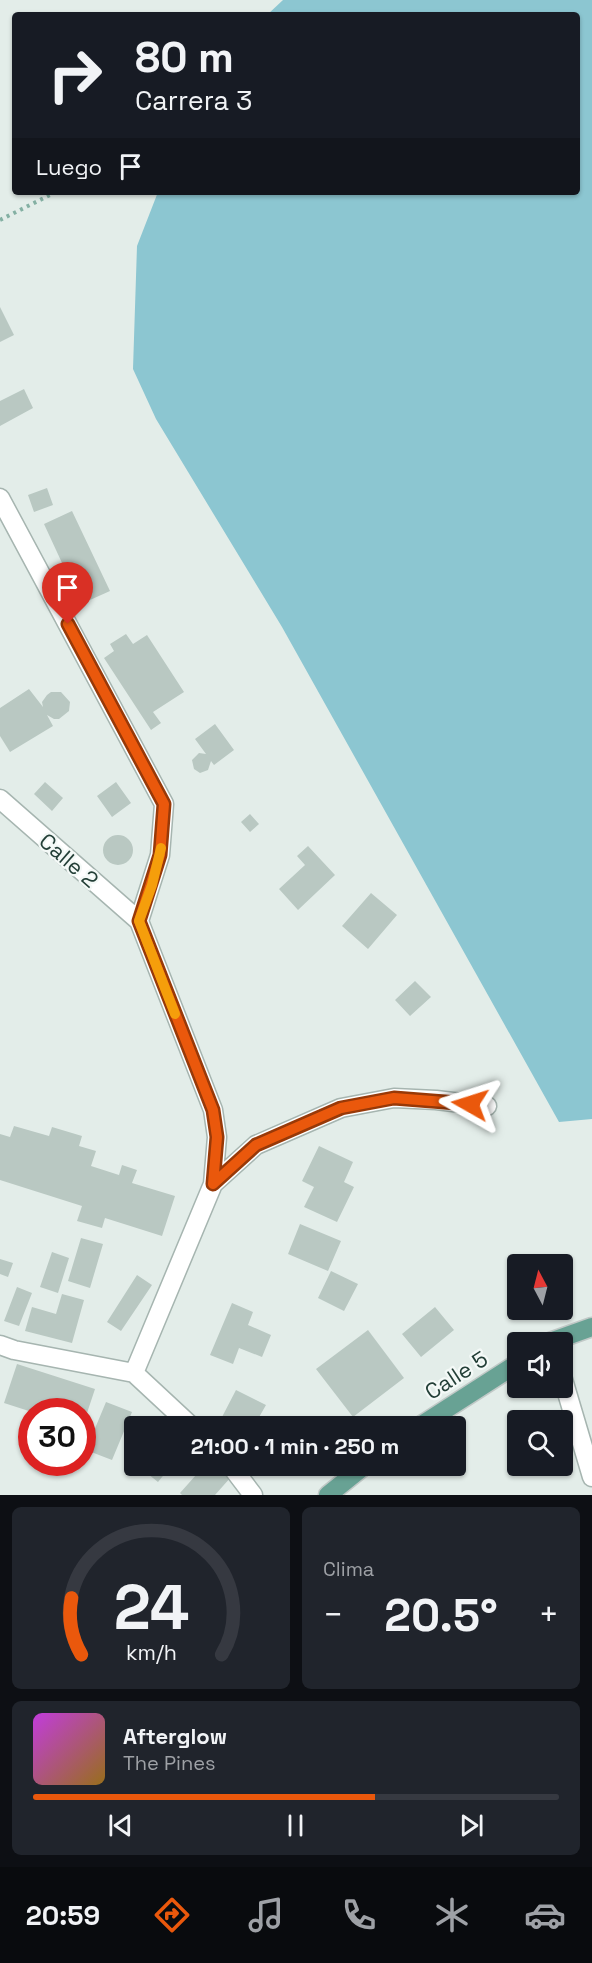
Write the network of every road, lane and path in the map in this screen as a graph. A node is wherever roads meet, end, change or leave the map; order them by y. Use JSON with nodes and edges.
{"nodes":[{"id":1,"x":50,"y":195,"type":"edge"},
{"id":2,"x":0,"y":220,"type":"edge"},
{"id":3,"x":0,"y":498,"type":"edge"},
{"id":4,"x":0,"y":799,"type":"edge"},
{"id":5,"x":139,"y":921,"type":"junction"},
{"id":6,"x":487,"y":1106,"type":"dead end"},
{"id":7,"x":213,"y":1184,"type":"junction"},
{"id":8,"x":592,"y":1327,"type":"edge"},
{"id":9,"x":573,"y":1334,"type":"edge"},
{"id":10,"x":0,"y":1345,"type":"edge"},
{"id":11,"x":507,"y":1370,"type":"edge"},
{"id":12,"x":134,"y":1373,"type":"junction"},
{"id":13,"x":569,"y":1398,"type":"edge"},
{"id":14,"x":180,"y":1416,"type":"edge"},
{"id":15,"x":436,"y":1416,"type":"edge"},
{"id":16,"x":239,"y":1476,"type":"edge"},
{"id":17,"x":352,"y":1476,"type":"edge"},
{"id":18,"x":592,"y":1477,"type":"edge"},
{"id":19,"x":253,"y":1495,"type":"edge"},
{"id":20,"x":328,"y":1495,"type":"edge"}],
"edges":[{"from":1,"to":2,"type":"path"},
{"from":3,"to":5,"type":"street"},
{"from":4,"to":5,"type":"street","name":"Calle 2"},
{"from":5,"to":7,"type":"street"},
{"from":6,"to":7,"type":"street"},
{"from":7,"to":12,"type":"street"},
{"from":8,"to":9,"type":"main road"},
{"from":10,"to":12,"type":"street"},
{"from":11,"to":15,"type":"main road","name":"Calle 5"},
{"from":12,"to":14,"type":"street"},
{"from":13,"to":18,"type":"street"},
{"from":16,"to":19,"type":"street"},
{"from":17,"to":20,"type":"main road"}]}
